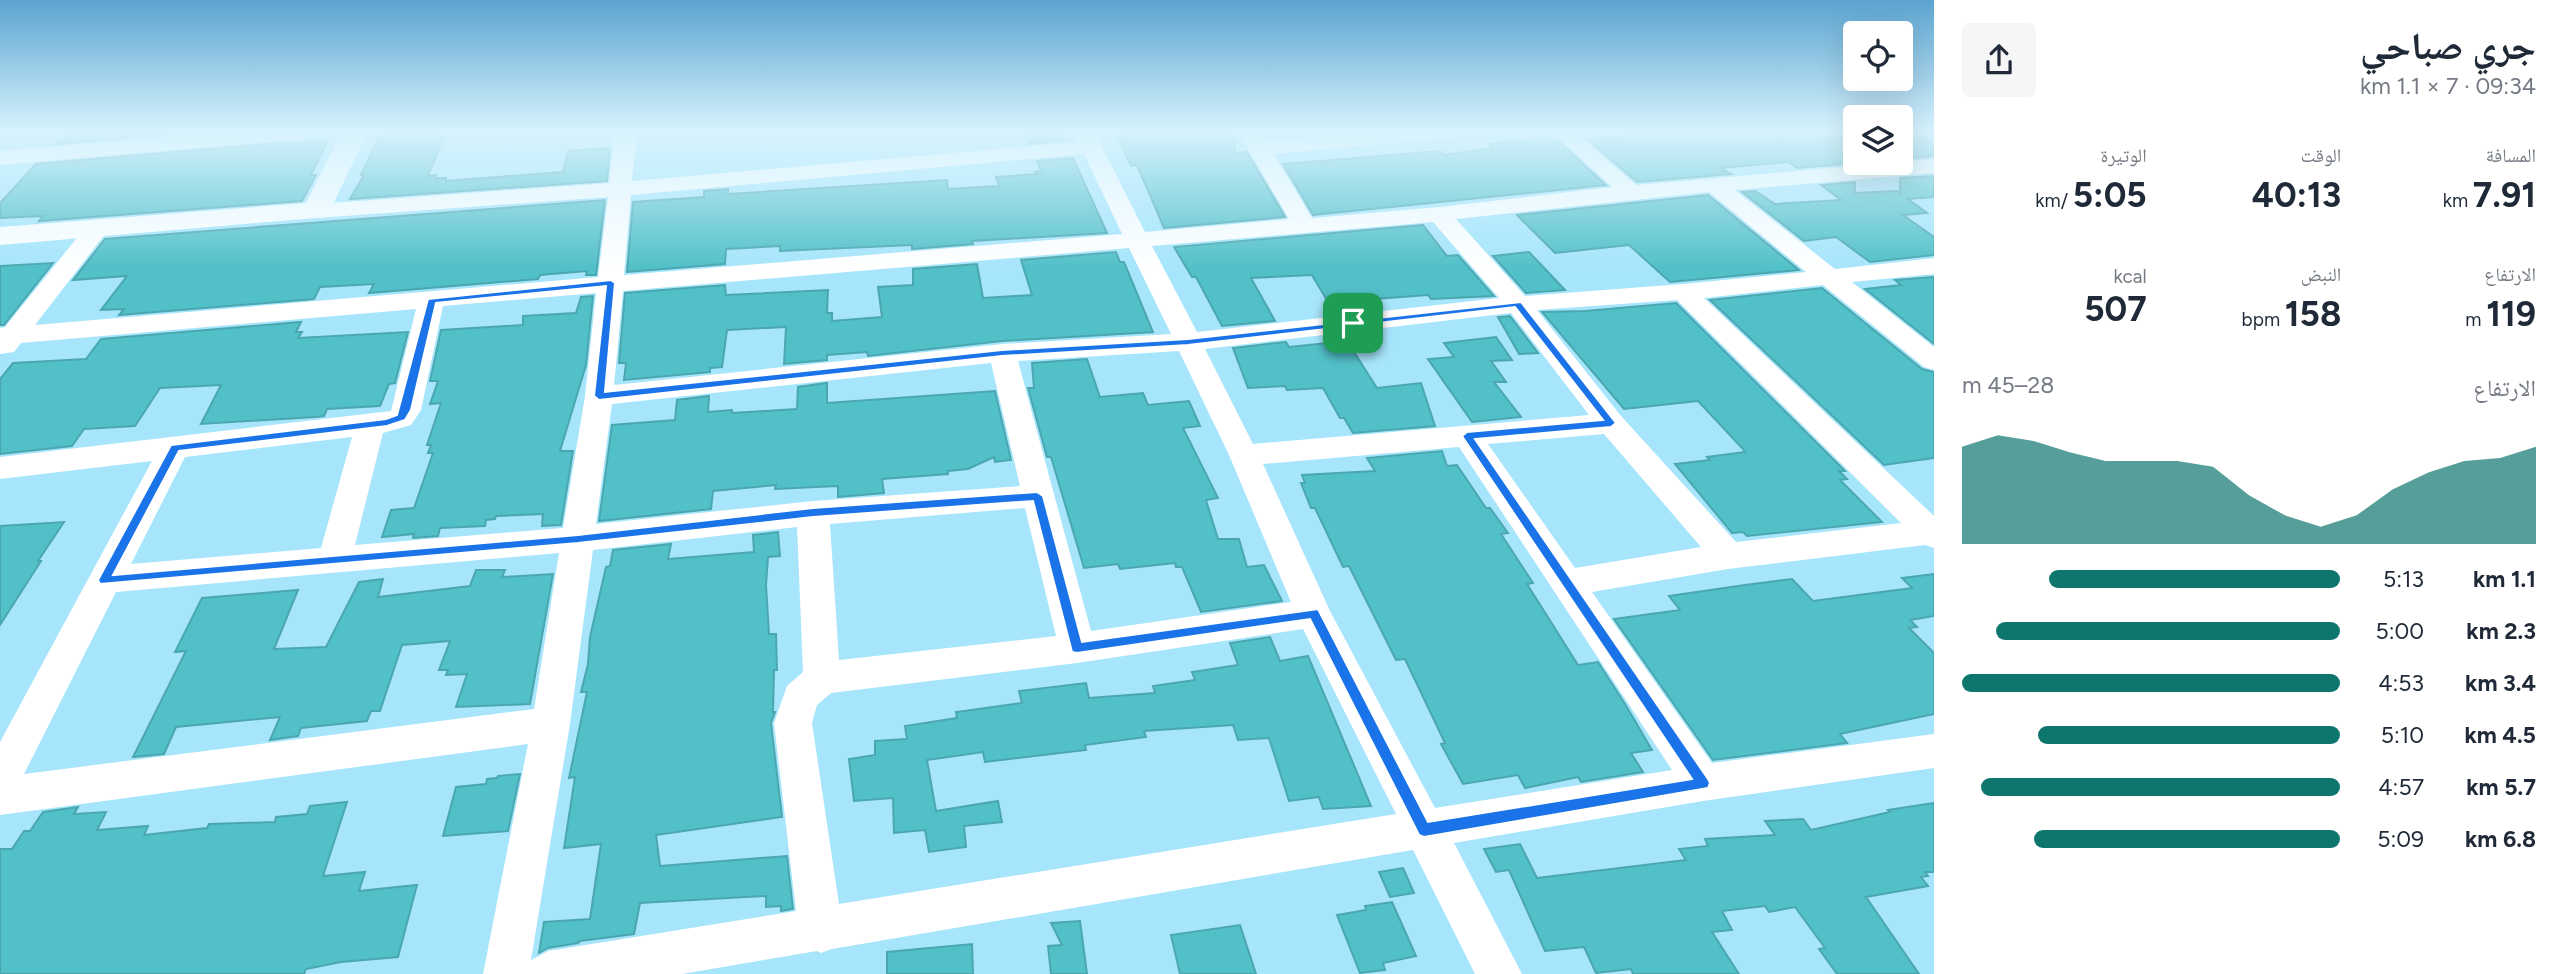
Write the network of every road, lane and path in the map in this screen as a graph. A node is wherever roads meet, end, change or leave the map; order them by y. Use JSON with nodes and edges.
{"nodes":[{"id":1,"x":333,"y":176,"type":"edge"},
{"id":2,"x":620,"y":176,"type":"edge"},
{"id":3,"x":736,"y":176,"type":"edge"},
{"id":4,"x":1106,"y":176,"type":"edge"},
{"id":5,"x":1276,"y":176,"type":"edge"},
{"id":6,"x":1613,"y":176,"type":"edge"},
{"id":7,"x":1813,"y":176,"type":"edge"},
{"id":8,"x":1714,"y":185,"type":"junction"},
{"id":9,"x":618,"y":189,"type":"junction"},
{"id":10,"x":1631,"y":192,"type":"junction"},
{"id":11,"x":317,"y":211,"type":"junction"},
{"id":12,"x":1439,"y":214,"type":"junction"},
{"id":13,"x":1304,"y":224,"type":"junction"},
{"id":14,"x":97,"y":229,"type":"junction"},
{"id":15,"x":0,"y":236,"type":"edge"},
{"id":16,"x":1138,"y":239,"type":"junction"},
{"id":17,"x":1934,"y":266,"type":"edge"},
{"id":18,"x":1828,"y":276,"type":"junction"},
{"id":19,"x":611,"y":283,"type":"junction"},
{"id":20,"x":1682,"y":292,"type":"junction"},
{"id":21,"x":431,"y":301,"type":"junction"},
{"id":22,"x":1518,"y":304,"type":"junction"},
{"id":23,"x":4,"y":341,"type":"edge"},
{"id":24,"x":1188,"y":342,"type":"junction"},
{"id":25,"x":1002,"y":353,"type":"junction"},
{"id":26,"x":1934,"y":361,"type":"edge"},
{"id":27,"x":599,"y":396,"type":"junction"},
{"id":28,"x":1611,"y":423,"type":"junction"},
{"id":29,"x":371,"y":424,"type":"junction"},
{"id":30,"x":1467,"y":436,"type":"junction"},
{"id":31,"x":175,"y":447,"type":"junction"},
{"id":32,"x":1244,"y":455,"type":"junction"},
{"id":33,"x":0,"y":468,"type":"edge"},
{"id":34,"x":1037,"y":496,"type":"junction"},
{"id":35,"x":813,"y":513,"type":"junction"},
{"id":36,"x":1933,"y":534,"type":"edge"},
{"id":37,"x":578,"y":539,"type":"junction"},
{"id":38,"x":1728,"y":555,"type":"junction"},
{"id":39,"x":334,"y":561,"type":"junction"},
{"id":40,"x":104,"y":580,"type":"junction"},
{"id":41,"x":1569,"y":582,"type":"junction"},
{"id":42,"x":1313,"y":613,"type":"junction"},
{"id":43,"x":1077,"y":648,"type":"junction"},
{"id":44,"x":822,"y":678,"type":"junction"},
{"id":45,"x":551,"y":724,"type":"junction"},
{"id":46,"x":1934,"y":751,"type":"edge"},
{"id":47,"x":0,"y":781,"type":"edge"},
{"id":48,"x":1703,"y":783,"type":"junction"},
{"id":49,"x":0,"y":796,"type":"edge"},
{"id":50,"x":1424,"y":830,"type":"junction"},
{"id":51,"x":821,"y":931,"type":"junction"},
{"id":52,"x":506,"y":974,"type":"edge"},
{"id":53,"x":548,"y":974,"type":"edge"},
{"id":54,"x":1499,"y":974,"type":"edge"}],
"edges":[{"from":1,"to":11,"type":"street"},
{"from":2,"to":9,"type":"street"},
{"from":3,"to":9,"type":"street"},
{"from":4,"to":16,"type":"street"},
{"from":5,"to":13,"type":"street"},
{"from":6,"to":10,"type":"street"},
{"from":7,"to":8,"type":"street"},
{"from":8,"to":10,"type":"street"},
{"from":8,"to":18,"type":"street"},
{"from":9,"to":11,"type":"street"},
{"from":9,"to":19,"type":"street"},
{"from":10,"to":12,"type":"street"},
{"from":11,"to":14,"type":"street"},
{"from":12,"to":13,"type":"street"},
{"from":12,"to":22,"type":"street"},
{"from":13,"to":16,"type":"street"},
{"from":14,"to":15,"type":"street"},
{"from":14,"to":23,"type":"street"},
{"from":16,"to":19,"type":"street"},
{"from":16,"to":24,"type":"street"},
{"from":17,"to":18,"type":"street"},
{"from":18,"to":20,"type":"street"},
{"from":18,"to":26,"type":"street"},
{"from":19,"to":21,"type":"street"},
{"from":19,"to":27,"type":"street"},
{"from":20,"to":22,"type":"street"},
{"from":20,"to":36,"type":"street"},
{"from":21,"to":23,"type":"street"},
{"from":21,"to":29,"type":"street"},
{"from":22,"to":24,"type":"street"},
{"from":22,"to":28,"type":"street"},
{"from":24,"to":25,"type":"street"},
{"from":24,"to":32,"type":"street"},
{"from":25,"to":27,"type":"street"},
{"from":25,"to":34,"type":"street"},
{"from":27,"to":37,"type":"street"},
{"from":28,"to":30,"type":"street"},
{"from":28,"to":38,"type":"street"},
{"from":29,"to":31,"type":"street"},
{"from":29,"to":39,"type":"street"},
{"from":30,"to":32,"type":"street"},
{"from":30,"to":41,"type":"street"},
{"from":31,"to":33,"type":"street"},
{"from":31,"to":40,"type":"street"},
{"from":32,"to":42,"type":"street"},
{"from":34,"to":35,"type":"street"},
{"from":34,"to":43,"type":"street"},
{"from":35,"to":37,"type":"street"},
{"from":35,"to":44,"type":"street"},
{"from":36,"to":38,"type":"street"},
{"from":37,"to":39,"type":"street"},
{"from":37,"to":45,"type":"street"},
{"from":38,"to":41,"type":"street"},
{"from":39,"to":40,"type":"street"},
{"from":40,"to":47,"type":"street"},
{"from":41,"to":48,"type":"street"},
{"from":42,"to":43,"type":"street"},
{"from":42,"to":50,"type":"street"},
{"from":43,"to":44,"type":"street"},
{"from":44,"to":51,"type":"street"},
{"from":45,"to":49,"type":"street"},
{"from":45,"to":52,"type":"street"},
{"from":46,"to":48,"type":"street"},
{"from":48,"to":50,"type":"street"},
{"from":50,"to":51,"type":"street"},
{"from":50,"to":54,"type":"street"},
{"from":51,"to":53,"type":"street"}]}
